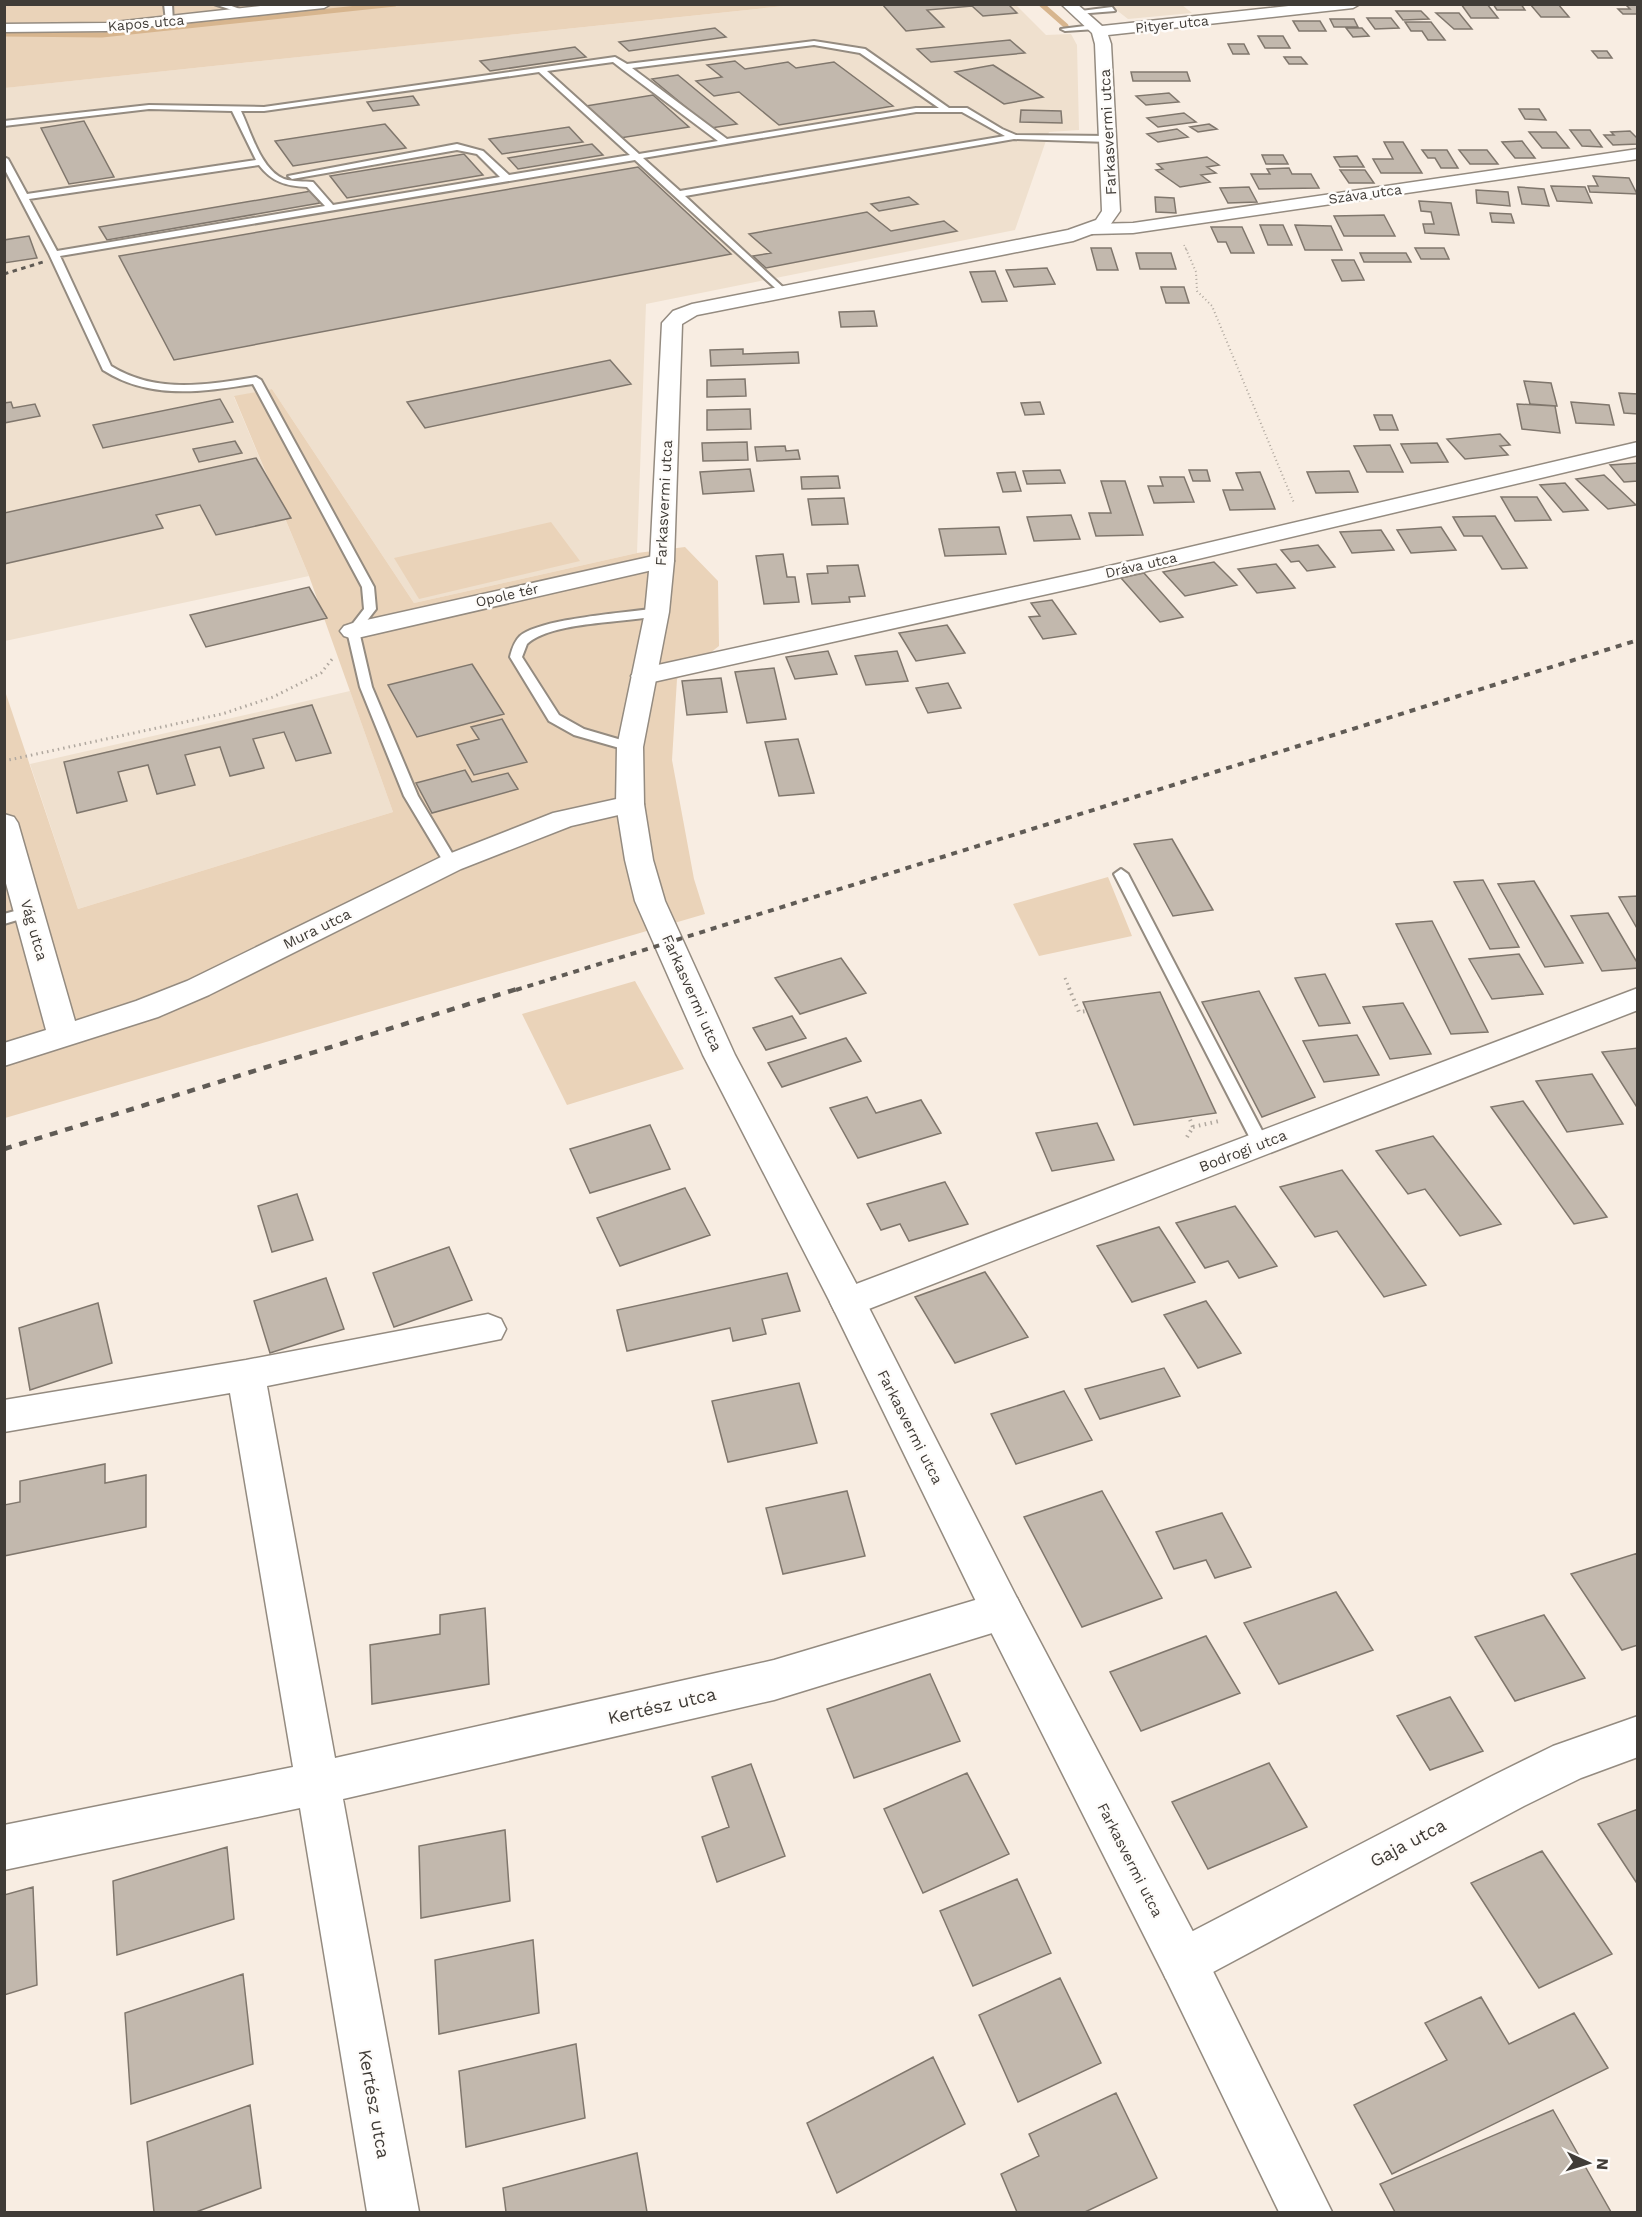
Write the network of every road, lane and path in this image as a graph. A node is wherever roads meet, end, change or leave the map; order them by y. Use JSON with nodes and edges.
{"nodes":[{"id":1,"x":168,"y":4,"type":"edge"},
{"id":2,"x":217,"y":4,"type":"edge"},
{"id":3,"x":324,"y":4,"type":"edge"},
{"id":4,"x":1353,"y":4,"type":"edge"},
{"id":5,"x":1072,"y":8,"type":"edge"},
{"id":6,"x":1112,"y":9,"type":"dead end"},
{"id":7,"x":247,"y":13,"type":"junction"},
{"id":8,"x":170,"y":21,"type":"junction"},
{"id":9,"x":4,"y":28,"type":"edge"},
{"id":10,"x":1065,"y":29,"type":"dead end"},
{"id":11,"x":1096,"y":29,"type":"junction"},
{"id":12,"x":625,"y":67,"type":"junction"},
{"id":13,"x":541,"y":70,"type":"junction"},
{"id":14,"x":946,"y":109,"type":"junction"},
{"id":15,"x":236,"y":110,"type":"junction"},
{"id":16,"x":4,"y":124,"type":"edge"},
{"id":17,"x":1015,"y":137,"type":"junction"},
{"id":18,"x":1109,"y":139,"type":"junction"},
{"id":19,"x":724,"y":142,"type":"junction"},
{"id":20,"x":1638,"y":154,"type":"edge"},
{"id":21,"x":635,"y":157,"type":"junction"},
{"id":22,"x":4,"y":159,"type":"edge"},
{"id":23,"x":261,"y":162,"type":"junction"},
{"id":24,"x":273,"y":178,"type":"junction"},
{"id":25,"x":507,"y":179,"type":"junction"},
{"id":26,"x":678,"y":194,"type":"junction"},
{"id":27,"x":25,"y":197,"type":"junction"},
{"id":28,"x":331,"y":208,"type":"junction"},
{"id":29,"x":1174,"y":222,"type":"junction"},
{"id":30,"x":1092,"y":229,"type":"junction"},
{"id":31,"x":54,"y":254,"type":"junction"},
{"id":32,"x":784,"y":293,"type":"junction"},
{"id":33,"x":1638,"y":448,"type":"edge"},
{"id":34,"x":1304,"y":526,"type":"junction"},
{"id":35,"x":662,"y":561,"type":"junction"},
{"id":36,"x":657,"y":612,"type":"junction"},
{"id":37,"x":353,"y":631,"type":"junction"},
{"id":38,"x":644,"y":676,"type":"junction"},
{"id":39,"x":630,"y":747,"type":"junction"},
{"id":40,"x":4,"y":761,"type":"edge"},
{"id":41,"x":630,"y":804,"type":"junction"},
{"id":42,"x":4,"y":823,"type":"edge"},
{"id":43,"x":451,"y":863,"type":"junction"},
{"id":44,"x":1121,"y":874,"type":"dead end"},
{"id":45,"x":17,"y":916,"type":"edge"},
{"id":46,"x":1065,"y":978,"type":"dead end"},
{"id":47,"x":1638,"y":998,"type":"edge"},
{"id":48,"x":1087,"y":1011,"type":"dead end"},
{"id":49,"x":64,"y":1036,"type":"junction"},
{"id":50,"x":4,"y":1054,"type":"edge"},
{"id":51,"x":1261,"y":1144,"type":"junction"},
{"id":52,"x":848,"y":1302,"type":"junction"},
{"id":53,"x":488,"y":1329,"type":"dead end"},
{"id":54,"x":246,"y":1375,"type":"junction"},
{"id":55,"x":4,"y":1416,"type":"edge"},
{"id":56,"x":1002,"y":1611,"type":"junction"},
{"id":57,"x":1638,"y":1736,"type":"edge"},
{"id":58,"x":318,"y":1783,"type":"junction"},
{"id":59,"x":4,"y":1848,"type":"edge"},
{"id":60,"x":1183,"y":1962,"type":"junction"},
{"id":61,"x":393,"y":2212,"type":"edge"},
{"id":62,"x":1306,"y":2212,"type":"edge"}],
"edges":[{"from":1,"to":8,"type":"lane"},
{"from":2,"to":7,"type":"lane"},
{"from":3,"to":7,"type":"street","name":"Kapos utca"},
{"from":4,"to":11,"type":"street","name":"Pityer utca"},
{"from":5,"to":6,"type":"lane"},
{"from":5,"to":11,"type":"street"},
{"from":7,"to":8,"type":"street","name":"Kapos utca"},
{"from":8,"to":9,"type":"street","name":"Kapos utca"},
{"from":10,"to":11,"type":"lane"},
{"from":11,"to":18,"type":"street","name":"Farkasvermi utca"},
{"from":12,"to":13,"type":"lane"},
{"from":12,"to":14,"type":"lane"},
{"from":12,"to":19,"type":"lane"},
{"from":13,"to":15,"type":"lane"},
{"from":13,"to":21,"type":"lane"},
{"from":14,"to":17,"type":"lane"},
{"from":14,"to":19,"type":"lane"},
{"from":15,"to":16,"type":"lane"},
{"from":15,"to":23,"type":"lane"},
{"from":17,"to":18,"type":"lane"},
{"from":17,"to":26,"type":"lane"},
{"from":18,"to":30,"type":"street","name":"Farkasvermi utca"},
{"from":19,"to":21,"type":"lane"},
{"from":20,"to":29,"type":"street","name":"Száva utca"},
{"from":21,"to":25,"type":"lane"},
{"from":21,"to":26,"type":"lane"},
{"from":22,"to":27,"type":"lane"},
{"from":23,"to":24,"type":"lane"},
{"from":23,"to":27,"type":"lane"},
{"from":24,"to":25,"type":"lane"},
{"from":24,"to":28,"type":"lane"},
{"from":25,"to":28,"type":"lane"},
{"from":26,"to":32,"type":"lane"},
{"from":27,"to":31,"type":"lane"},
{"from":28,"to":31,"type":"lane"},
{"from":29,"to":30,"type":"street","name":"Száva utca"},
{"from":29,"to":34,"type":"path"},
{"from":30,"to":32,"type":"street","name":"Farkasvermi utca"},
{"from":31,"to":37,"type":"lane"},
{"from":32,"to":35,"type":"street","name":"Farkasvermi utca"},
{"from":33,"to":34,"type":"street","name":"Dráva utca"},
{"from":34,"to":38,"type":"street","name":"Dráva utca"},
{"from":35,"to":36,"type":"street","name":"Farkasvermi utca"},
{"from":35,"to":37,"type":"street","name":"Opole tér"},
{"from":36,"to":38,"type":"street","name":"Farkasvermi utca"},
{"from":36,"to":39,"type":"lane"},
{"from":37,"to":40,"type":"path"},
{"from":37,"to":43,"type":"lane"},
{"from":38,"to":39,"type":"street","name":"Farkasvermi utca"},
{"from":39,"to":41,"type":"street","name":"Farkasvermi utca"},
{"from":41,"to":43,"type":"street","name":"Mura utca"},
{"from":41,"to":52,"type":"street","name":"Farkasvermi utca"},
{"from":42,"to":45,"type":"street","name":"Vág utca"},
{"from":43,"to":49,"type":"street","name":"Mura utca"},
{"from":44,"to":51,"type":"lane"},
{"from":45,"to":49,"type":"street","name":"Vág utca"},
{"from":46,"to":48,"type":"path"},
{"from":47,"to":51,"type":"street","name":"Bodrogi utca"},
{"from":49,"to":50,"type":"street","name":"Mura utca"},
{"from":51,"to":52,"type":"street","name":"Bodrogi utca"},
{"from":52,"to":56,"type":"street","name":"Farkasvermi utca"},
{"from":53,"to":54,"type":"street"},
{"from":54,"to":55,"type":"street"},
{"from":54,"to":58,"type":"street","name":"Kertész utca"},
{"from":56,"to":58,"type":"street","name":"Kertész utca"},
{"from":56,"to":60,"type":"street","name":"Farkasvermi utca"},
{"from":57,"to":60,"type":"street","name":"Gaja utca"},
{"from":58,"to":59,"type":"street","name":"Kertész utca"},
{"from":58,"to":61,"type":"street","name":"Kertész utca"},
{"from":60,"to":62,"type":"street","name":"Farkasvermi utca"}]}
